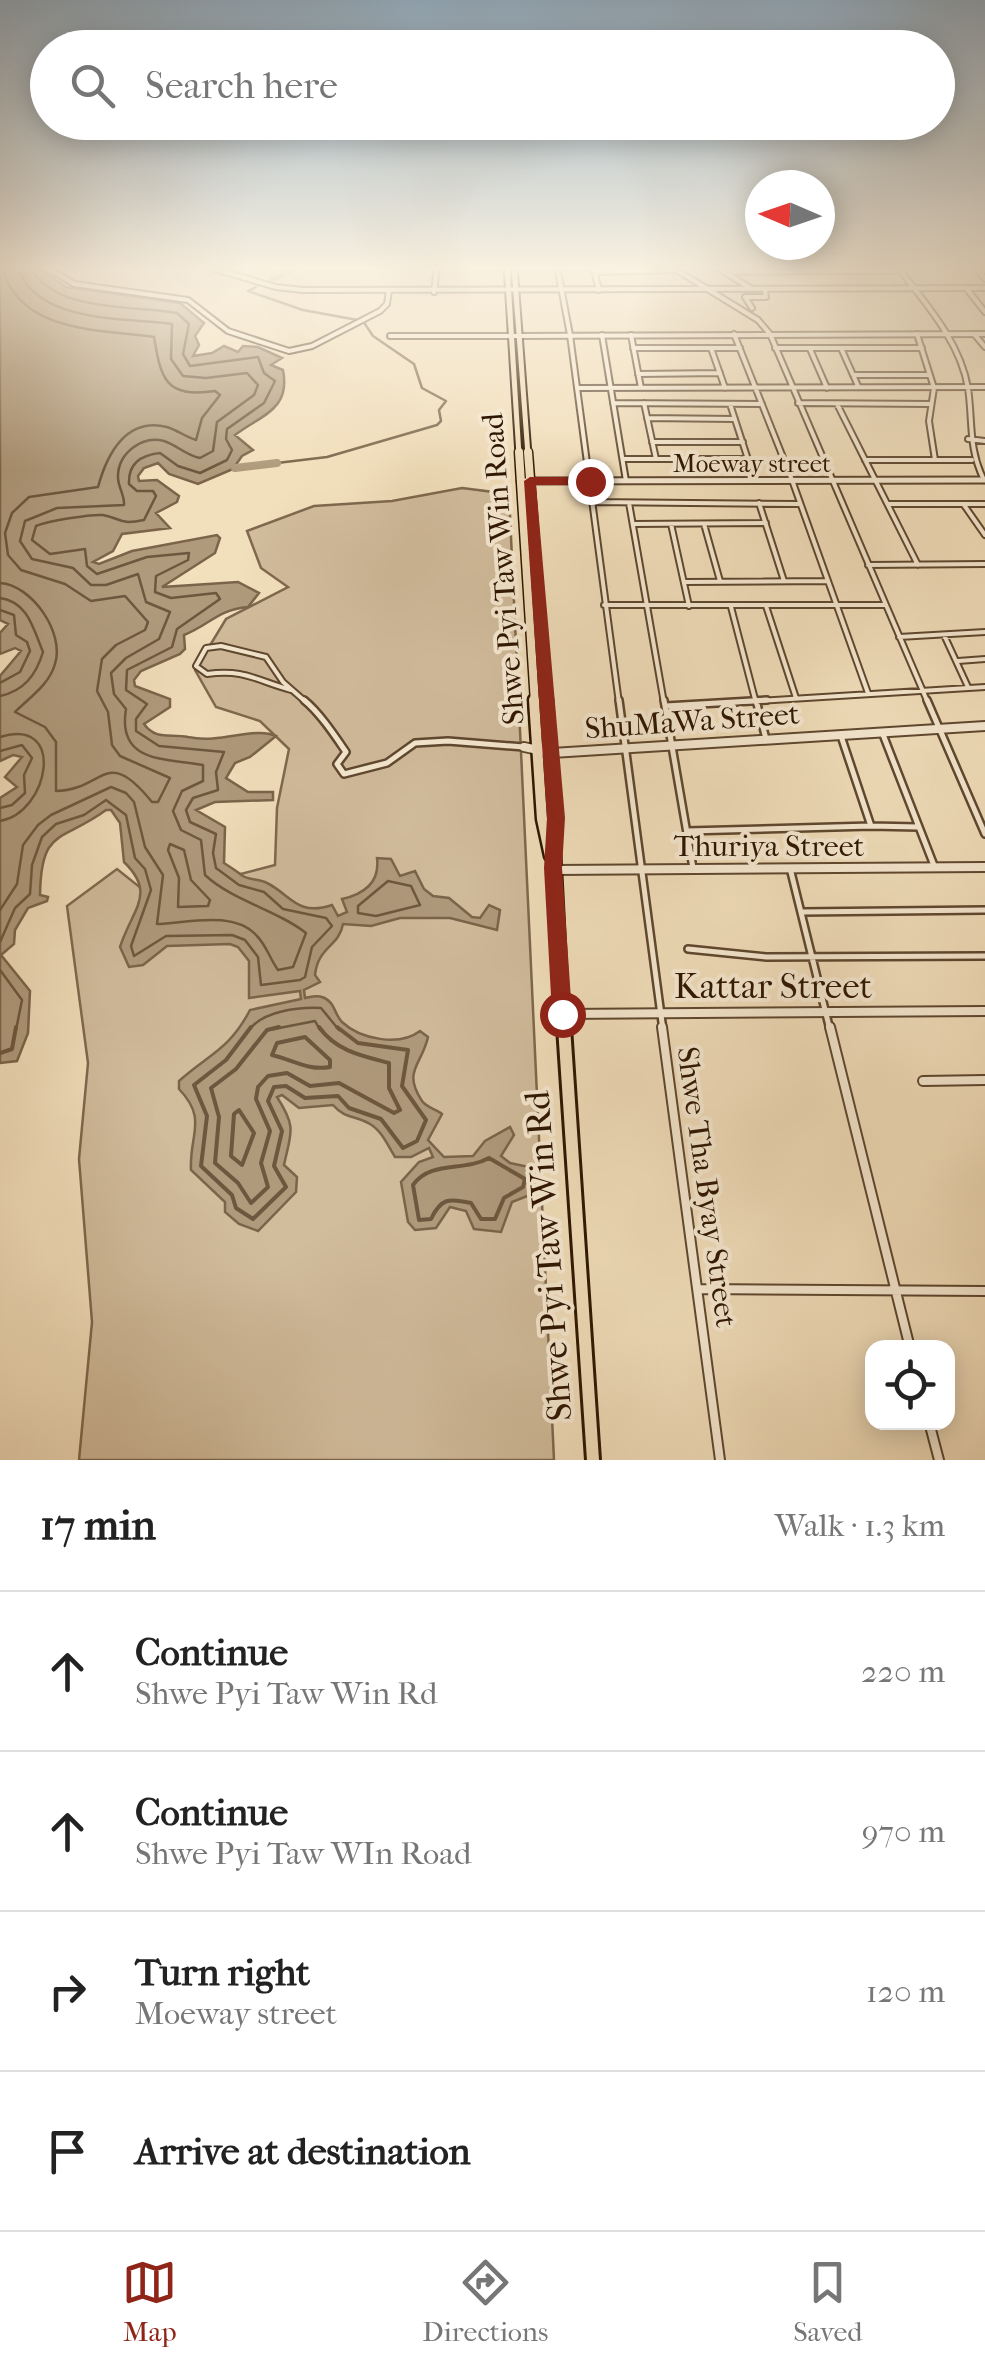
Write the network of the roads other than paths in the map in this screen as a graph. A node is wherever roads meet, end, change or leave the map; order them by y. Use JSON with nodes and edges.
{"nodes":[{"id":1,"x":237,"y":334,"type":"edge"},
{"id":2,"x":335,"y":334,"type":"edge"},
{"id":3,"x":720,"y":334,"type":"edge"},
{"id":4,"x":734,"y":334,"type":"edge"},
{"id":5,"x":770,"y":334,"type":"edge"},
{"id":6,"x":917,"y":334,"type":"edge"},
{"id":7,"x":945,"y":334,"type":"edge"},
{"id":8,"x":974,"y":334,"type":"edge"},
{"id":9,"x":570,"y":335,"type":"junction"},
{"id":10,"x":602,"y":335,"type":"junction"},
{"id":11,"x":631,"y":335,"type":"junction"},
{"id":12,"x":390,"y":336,"type":"dead end"},
{"id":13,"x":515,"y":336,"type":"junction"},
{"id":14,"x":633,"y":348,"type":"junction"},
{"id":15,"x":712,"y":348,"type":"junction"},
{"id":16,"x":740,"y":348,"type":"junction"},
{"id":17,"x":775,"y":348,"type":"junction"},
{"id":18,"x":810,"y":348,"type":"junction"},
{"id":19,"x":840,"y":348,"type":"junction"},
{"id":20,"x":922,"y":348,"type":"junction"},
{"id":21,"x":985,"y":348,"type":"edge"},
{"id":22,"x":720,"y":373,"type":"junction"},
{"id":23,"x":638,"y":374,"type":"junction"},
{"id":24,"x":853,"y":374,"type":"junction"},
{"id":25,"x":931,"y":374,"type":"junction"},
{"id":26,"x":577,"y":388,"type":"junction"},
{"id":27,"x":610,"y":388,"type":"junction"},
{"id":28,"x":641,"y":388,"type":"junction"},
{"id":29,"x":726,"y":388,"type":"junction"},
{"id":30,"x":756,"y":388,"type":"junction"},
{"id":31,"x":792,"y":388,"type":"junction"},
{"id":32,"x":828,"y":388,"type":"junction"},
{"id":33,"x":859,"y":388,"type":"junction"},
{"id":34,"x":934,"y":388,"type":"junction"},
{"id":35,"x":968,"y":388,"type":"junction"},
{"id":36,"x":985,"y":388,"type":"edge"},
{"id":37,"x":613,"y":403,"type":"junction"},
{"id":38,"x":644,"y":403,"type":"junction"},
{"id":39,"x":798,"y":403,"type":"junction"},
{"id":40,"x":730,"y":404,"type":"junction"},
{"id":41,"x":762,"y":404,"type":"junction"},
{"id":42,"x":836,"y":404,"type":"junction"},
{"id":43,"x":931,"y":404,"type":"junction"},
{"id":44,"x":647,"y":418,"type":"junction"},
{"id":45,"x":735,"y":419,"type":"junction"},
{"id":46,"x":968,"y":438,"type":"junction"},
{"id":47,"x":985,"y":441,"type":"edge"},
{"id":48,"x":652,"y":442,"type":"junction"},
{"id":49,"x":743,"y":442,"type":"junction"},
{"id":50,"x":622,"y":459,"type":"junction"},
{"id":51,"x":656,"y":459,"type":"junction"},
{"id":52,"x":748,"y":459,"type":"junction"},
{"id":53,"x":864,"y":460,"type":"junction"},
{"id":54,"x":934,"y":460,"type":"junction"},
{"id":55,"x":972,"y":460,"type":"junction"},
{"id":56,"x":756,"y":480,"type":"junction"},
{"id":57,"x":792,"y":480,"type":"junction"},
{"id":58,"x":830,"y":480,"type":"junction"},
{"id":59,"x":874,"y":480,"type":"junction"},
{"id":60,"x":985,"y":480,"type":"edge"},
{"id":61,"x":525,"y":481,"type":"junction"},
{"id":62,"x":590,"y":481,"type":"junction"},
{"id":63,"x":626,"y":481,"type":"junction"},
{"id":64,"x":592,"y":502,"type":"junction"},
{"id":65,"x":629,"y":503,"type":"junction"},
{"id":66,"x":759,"y":504,"type":"junction"},
{"id":67,"x":799,"y":504,"type":"junction"},
{"id":68,"x":886,"y":504,"type":"junction"},
{"id":69,"x":963,"y":504,"type":"junction"},
{"id":70,"x":985,"y":504,"type":"edge"},
{"id":71,"x":766,"y":523,"type":"junction"},
{"id":72,"x":633,"y":524,"type":"junction"},
{"id":73,"x":671,"y":524,"type":"junction"},
{"id":74,"x":704,"y":524,"type":"junction"},
{"id":75,"x":985,"y":535,"type":"edge"},
{"id":76,"x":985,"y":564,"type":"edge"},
{"id":77,"x":868,"y":565,"type":"junction"},
{"id":78,"x":918,"y":565,"type":"junction"},
{"id":79,"x":526,"y":570,"type":"junction"},
{"id":80,"x":537,"y":570,"type":"junction"},
{"id":81,"x":784,"y":581,"type":"junction"},
{"id":82,"x":828,"y":581,"type":"junction"},
{"id":83,"x":684,"y":582,"type":"junction"},
{"id":84,"x":720,"y":582,"type":"junction"},
{"id":85,"x":604,"y":605,"type":"junction"},
{"id":86,"x":885,"y":605,"type":"junction"},
{"id":87,"x":649,"y":606,"type":"junction"},
{"id":88,"x":689,"y":606,"type":"junction"},
{"id":89,"x":730,"y":606,"type":"junction"},
{"id":90,"x":766,"y":606,"type":"junction"},
{"id":91,"x":836,"y":606,"type":"junction"},
{"id":92,"x":985,"y":632,"type":"edge"},
{"id":93,"x":944,"y":635,"type":"junction"},
{"id":94,"x":899,"y":637,"type":"junction"},
{"id":95,"x":531,"y":643,"type":"junction"},
{"id":96,"x":542,"y":643,"type":"junction"},
{"id":97,"x":985,"y":660,"type":"edge"},
{"id":98,"x":956,"y":661,"type":"junction"},
{"id":99,"x":985,"y":687,"type":"edge"},
{"id":100,"x":969,"y":688,"type":"junction"},
{"id":101,"x":291,"y":690,"type":"junction"},
{"id":102,"x":922,"y":690,"type":"junction"},
{"id":103,"x":868,"y":693,"type":"junction"},
{"id":104,"x":796,"y":698,"type":"junction"},
{"id":105,"x":754,"y":701,"type":"junction"},
{"id":106,"x":666,"y":706,"type":"junction"},
{"id":107,"x":985,"y":726,"type":"edge"},
{"id":108,"x":938,"y":728,"type":"junction"},
{"id":109,"x":882,"y":732,"type":"junction"},
{"id":110,"x":840,"y":734,"type":"junction"},
{"id":111,"x":766,"y":739,"type":"junction"},
{"id":112,"x":672,"y":745,"type":"junction"},
{"id":113,"x":524,"y":747,"type":"joint"},
{"id":114,"x":624,"y":749,"type":"junction"},
{"id":115,"x":538,"y":750,"type":"junction"},
{"id":116,"x":552,"y":753,"type":"junction"},
{"id":117,"x":871,"y":826,"type":"junction"},
{"id":118,"x":918,"y":827,"type":"junction"},
{"id":119,"x":687,"y":831,"type":"junction"},
{"id":120,"x":985,"y":834,"type":"edge"},
{"id":121,"x":985,"y":866,"type":"edge"},
{"id":122,"x":640,"y":868,"type":"junction"},
{"id":123,"x":693,"y":868,"type":"junction"},
{"id":124,"x":790,"y":868,"type":"junction"},
{"id":125,"x":935,"y":868,"type":"junction"},
{"id":126,"x":553,"y":869,"type":"junction"},
{"id":127,"x":985,"y":910,"type":"edge"},
{"id":128,"x":801,"y":912,"type":"junction"},
{"id":129,"x":688,"y":949,"type":"dead end"},
{"id":130,"x":812,"y":956,"type":"junction"},
{"id":131,"x":985,"y":956,"type":"edge"},
{"id":132,"x":985,"y":1011,"type":"edge"},
{"id":133,"x":827,"y":1013,"type":"junction"},
{"id":134,"x":562,"y":1014,"type":"junction"},
{"id":135,"x":662,"y":1014,"type":"junction"},
{"id":136,"x":985,"y":1080,"type":"edge"},
{"id":137,"x":923,"y":1081,"type":"dead end"},
{"id":138,"x":698,"y":1289,"type":"junction"},
{"id":139,"x":896,"y":1290,"type":"junction"},
{"id":140,"x":985,"y":1291,"type":"edge"},
{"id":141,"x":908,"y":1340,"type":"edge"},
{"id":142,"x":931,"y":1430,"type":"edge"},
{"id":143,"x":593,"y":1460,"type":"edge"},
{"id":144,"x":720,"y":1460,"type":"edge"},
{"id":145,"x":939,"y":1460,"type":"edge"}],
"edges":[{"from":1,"to":2,"type":"street"},
{"from":3,"to":11,"type":"street"},
{"from":4,"to":16,"type":"street"},
{"from":5,"to":17,"type":"street"},
{"from":6,"to":20,"type":"street"},
{"from":7,"to":35,"type":"street"},
{"from":8,"to":21,"type":"street"},
{"from":9,"to":10,"type":"street"},
{"from":9,"to":13,"type":"street"},
{"from":9,"to":26,"type":"street","name":"Shwe Tha Byay Street"},
{"from":10,"to":11,"type":"street"},
{"from":10,"to":27,"type":"street"},
{"from":11,"to":14,"type":"street"},
{"from":12,"to":13,"type":"street"},
{"from":13,"to":61,"type":"main road","name":"Shwe Pyi Taw Win Road"},
{"from":14,"to":15,"type":"street"},
{"from":14,"to":23,"type":"street"},
{"from":15,"to":16,"type":"street"},
{"from":15,"to":22,"type":"street"},
{"from":16,"to":30,"type":"street"},
{"from":17,"to":18,"type":"street"},
{"from":17,"to":31,"type":"street"},
{"from":18,"to":19,"type":"street"},
{"from":18,"to":32,"type":"street"},
{"from":19,"to":20,"type":"street"},
{"from":19,"to":24,"type":"street"},
{"from":20,"to":25,"type":"street"},
{"from":22,"to":23,"type":"street"},
{"from":22,"to":29,"type":"street"},
{"from":23,"to":28,"type":"street"},
{"from":24,"to":25,"type":"street"},
{"from":24,"to":33,"type":"street"},
{"from":25,"to":34,"type":"street"},
{"from":26,"to":27,"type":"street"},
{"from":26,"to":62,"type":"street","name":"Shwe Tha Byay Street"},
{"from":27,"to":28,"type":"street"},
{"from":27,"to":37,"type":"street"},
{"from":28,"to":29,"type":"street"},
{"from":29,"to":30,"type":"street"},
{"from":30,"to":31,"type":"street"},
{"from":30,"to":41,"type":"street"},
{"from":31,"to":32,"type":"street"},
{"from":31,"to":39,"type":"street"},
{"from":32,"to":33,"type":"street"},
{"from":33,"to":34,"type":"street"},
{"from":34,"to":35,"type":"street"},
{"from":34,"to":43,"type":"street"},
{"from":35,"to":36,"type":"street"},
{"from":35,"to":46,"type":"street"},
{"from":37,"to":38,"type":"street"},
{"from":37,"to":50,"type":"street"},
{"from":38,"to":40,"type":"street"},
{"from":38,"to":44,"type":"street"},
{"from":39,"to":42,"type":"street"},
{"from":39,"to":58,"type":"street"},
{"from":40,"to":41,"type":"street"},
{"from":40,"to":45,"type":"street"},
{"from":41,"to":57,"type":"street"},
{"from":42,"to":43,"type":"street"},
{"from":42,"to":53,"type":"street"},
{"from":43,"to":54,"type":"street"},
{"from":44,"to":45,"type":"street"},
{"from":44,"to":48,"type":"street"},
{"from":45,"to":49,"type":"street"},
{"from":46,"to":47,"type":"street"},
{"from":46,"to":55,"type":"street"},
{"from":48,"to":49,"type":"street"},
{"from":48,"to":51,"type":"street"},
{"from":49,"to":52,"type":"street"},
{"from":50,"to":51,"type":"street"},
{"from":50,"to":63,"type":"street"},
{"from":51,"to":52,"type":"street"},
{"from":52,"to":56,"type":"street"},
{"from":53,"to":54,"type":"street"},
{"from":53,"to":59,"type":"street"},
{"from":54,"to":55,"type":"street"},
{"from":55,"to":60,"type":"street"},
{"from":56,"to":57,"type":"street","name":"Moeway street"},
{"from":56,"to":63,"type":"street","name":"Moeway street"},
{"from":57,"to":58,"type":"street","name":"Moeway street"},
{"from":57,"to":67,"type":"street"},
{"from":58,"to":59,"type":"street","name":"Moeway street"},
{"from":58,"to":77,"type":"street"},
{"from":59,"to":60,"type":"street","name":"Moeway street"},
{"from":59,"to":68,"type":"street"},
{"from":61,"to":62,"type":"street","name":"Moeway street"},
{"from":61,"to":79,"type":"main road","name":"Shwe Pyi Taw Win Road"},
{"from":61,"to":80,"type":"main road","name":"Shwe Pyi Taw Win Road"},
{"from":62,"to":63,"type":"street","name":"Moeway street"},
{"from":62,"to":64,"type":"street","name":"Shwe Tha Byay Street"},
{"from":64,"to":65,"type":"street"},
{"from":64,"to":85,"type":"street","name":"Shwe Tha Byay Street"},
{"from":65,"to":66,"type":"street"},
{"from":65,"to":72,"type":"street"},
{"from":66,"to":67,"type":"street"},
{"from":66,"to":71,"type":"street"},
{"from":67,"to":82,"type":"street"},
{"from":68,"to":69,"type":"street"},
{"from":68,"to":78,"type":"street"},
{"from":69,"to":70,"type":"street"},
{"from":69,"to":75,"type":"street"},
{"from":71,"to":74,"type":"street"},
{"from":71,"to":81,"type":"street"},
{"from":72,"to":73,"type":"street"},
{"from":72,"to":87,"type":"street"},
{"from":73,"to":74,"type":"street"},
{"from":73,"to":83,"type":"street"},
{"from":74,"to":84,"type":"street"},
{"from":76,"to":78,"type":"street"},
{"from":77,"to":78,"type":"street"},
{"from":77,"to":86,"type":"street"},
{"from":79,"to":80,"type":"street"},
{"from":79,"to":95,"type":"main road","name":"Shwe Pyi Taw Win Road"},
{"from":80,"to":96,"type":"main road","name":"Shwe Pyi Taw Win Road"},
{"from":81,"to":82,"type":"street"},
{"from":81,"to":84,"type":"street"},
{"from":82,"to":91,"type":"street"},
{"from":83,"to":84,"type":"street"},
{"from":83,"to":88,"type":"street"},
{"from":85,"to":87,"type":"street"},
{"from":85,"to":114,"type":"street","name":"Shwe Tha Byay Street"},
{"from":86,"to":91,"type":"street"},
{"from":86,"to":94,"type":"street"},
{"from":87,"to":88,"type":"street"},
{"from":87,"to":106,"type":"street"},
{"from":88,"to":89,"type":"street"},
{"from":89,"to":90,"type":"street"},
{"from":89,"to":105,"type":"street"},
{"from":90,"to":91,"type":"street"},
{"from":90,"to":104,"type":"street"},
{"from":91,"to":103,"type":"street"},
{"from":92,"to":93,"type":"street"},
{"from":93,"to":94,"type":"street"},
{"from":93,"to":98,"type":"street"},
{"from":94,"to":102,"type":"street"},
{"from":95,"to":96,"type":"street"},
{"from":95,"to":115,"type":"main road","name":"Shwe Pyi Taw Win Road"},
{"from":96,"to":116,"type":"main road","name":"Shwe Pyi Taw Win Road"},
{"from":97,"to":98,"type":"street"},
{"from":98,"to":100,"type":"street"},
{"from":99,"to":100,"type":"street"},
{"from":100,"to":102,"type":"street"},
{"from":101,"to":101,"type":"street","name":"ShuMaWa Street"},
{"from":101,"to":113,"type":"street","name":"ShuMaWa Street"},
{"from":102,"to":103,"type":"street"},
{"from":102,"to":108,"type":"street"},
{"from":103,"to":104,"type":"street"},
{"from":104,"to":105,"type":"street"},
{"from":105,"to":106,"type":"street"},
{"from":105,"to":111,"type":"street"},
{"from":106,"to":112,"type":"street"},
{"from":107,"to":108,"type":"street","name":"ShuMaWa Street"},
{"from":108,"to":109,"type":"street","name":"ShuMaWa Street"},
{"from":108,"to":120,"type":"street"},
{"from":109,"to":110,"type":"street","name":"ShuMaWa Street"},
{"from":109,"to":118,"type":"street"},
{"from":110,"to":111,"type":"street","name":"ShuMaWa Street"},
{"from":110,"to":117,"type":"street"},
{"from":111,"to":112,"type":"street","name":"ShuMaWa Street"},
{"from":112,"to":114,"type":"street","name":"ShuMaWa Street"},
{"from":112,"to":119,"type":"street"},
{"from":113,"to":115,"type":"street","name":"ShuMaWa Street"},
{"from":114,"to":116,"type":"street","name":"ShuMaWa Street"},
{"from":114,"to":122,"type":"street","name":"Shwe Tha Byay Street"},
{"from":115,"to":116,"type":"street","name":"ShuMaWa Street"},
{"from":115,"to":126,"type":"main road","name":"Shwe Pyi Taw Win Road"},
{"from":116,"to":126,"type":"main road","name":"Shwe Pyi Taw Win Road"},
{"from":117,"to":118,"type":"street"},
{"from":117,"to":119,"type":"street"},
{"from":118,"to":125,"type":"street"},
{"from":119,"to":123,"type":"street"},
{"from":121,"to":125,"type":"street","name":"Thuriya Street"},
{"from":122,"to":123,"type":"street","name":"Thuriya Street"},
{"from":122,"to":126,"type":"street","name":"Thuriya Street"},
{"from":122,"to":135,"type":"street","name":"Shwe Tha Byay Street"},
{"from":123,"to":124,"type":"street","name":"Thuriya Street"},
{"from":124,"to":125,"type":"street","name":"Thuriya Street"},
{"from":124,"to":128,"type":"street"},
{"from":126,"to":134,"type":"main road","name":"Shwe Pyi Taw Win Rd"},
{"from":127,"to":128,"type":"street"},
{"from":128,"to":130,"type":"street"},
{"from":129,"to":130,"type":"street"},
{"from":130,"to":131,"type":"street"},
{"from":130,"to":133,"type":"street"},
{"from":132,"to":133,"type":"street","name":"Kattar Street"},
{"from":133,"to":135,"type":"street","name":"Kattar Street"},
{"from":133,"to":139,"type":"street"},
{"from":134,"to":135,"type":"street","name":"Kattar Street"},
{"from":134,"to":143,"type":"main road","name":"Shwe Pyi Taw Win Rd"},
{"from":135,"to":138,"type":"street","name":"Shwe Tha Byay Street"},
{"from":136,"to":137,"type":"street"},
{"from":138,"to":139,"type":"street"},
{"from":138,"to":144,"type":"street","name":"Shwe Tha Byay Street"},
{"from":139,"to":140,"type":"street"},
{"from":139,"to":141,"type":"street"},
{"from":142,"to":145,"type":"street"}]}
